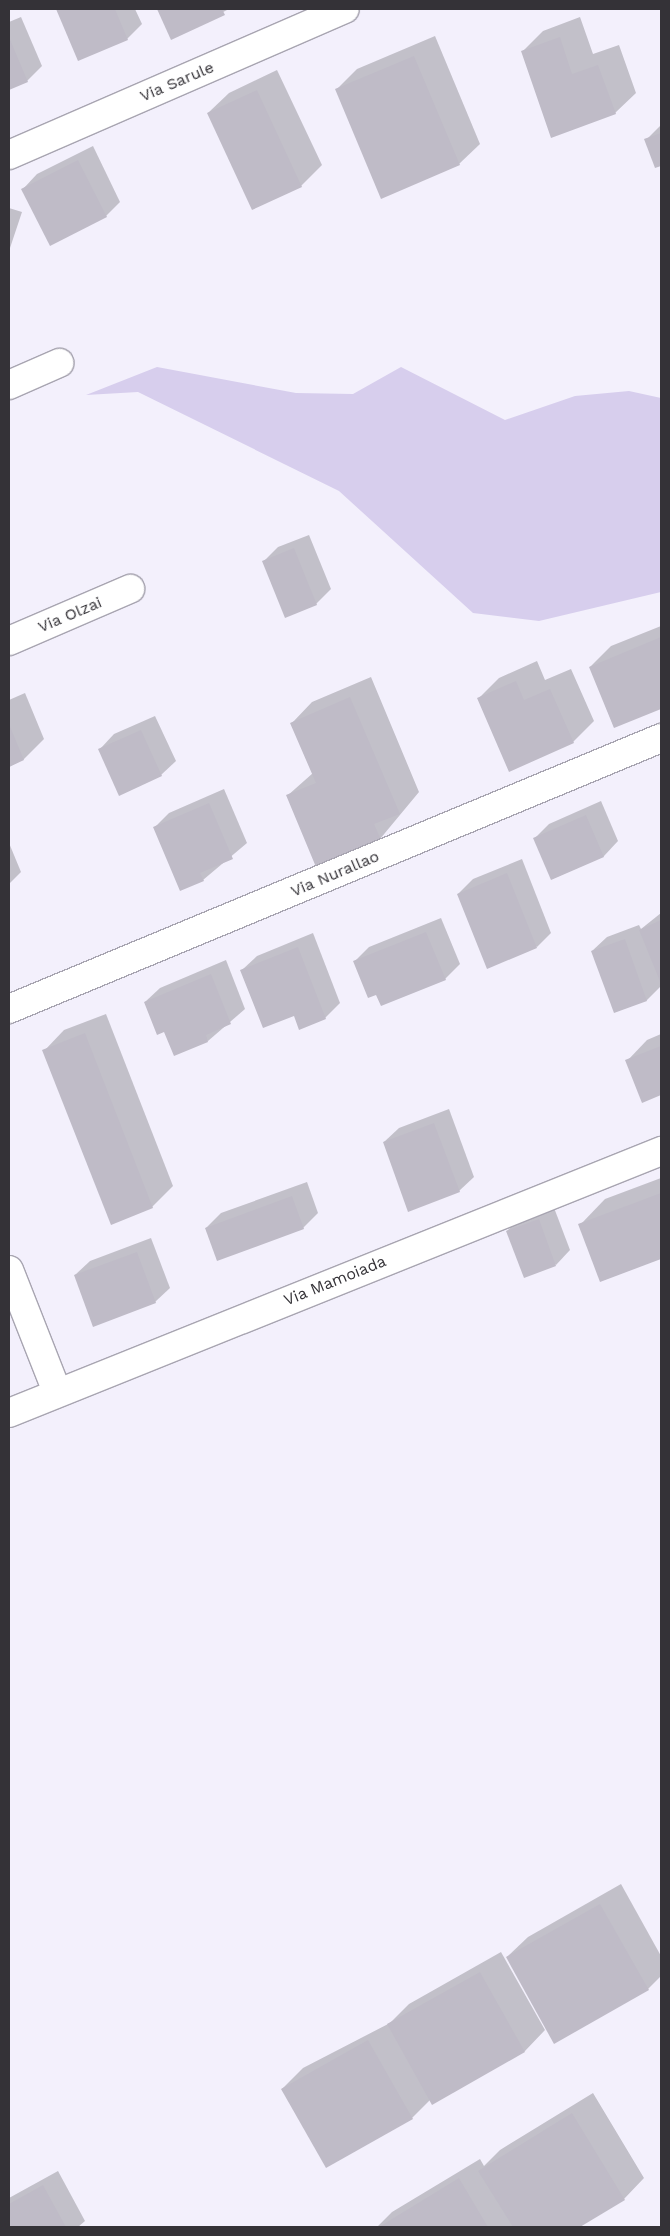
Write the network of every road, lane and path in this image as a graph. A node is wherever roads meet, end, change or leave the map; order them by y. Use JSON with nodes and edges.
{"nodes":[{"id":1,"x":345,"y":9,"type":"edge"},
{"id":2,"x":9,"y":155,"type":"edge"},
{"id":3,"x":59,"y":363,"type":"dead end"},
{"id":4,"x":9,"y":385,"type":"edge"},
{"id":5,"x":130,"y":588,"type":"dead end"},
{"id":6,"x":9,"y":641,"type":"edge"},
{"id":7,"x":661,"y":738,"type":"edge"},
{"id":8,"x":9,"y":1009,"type":"edge"},
{"id":9,"x":661,"y":1151,"type":"edge"},
{"id":10,"x":9,"y":1270,"type":"edge"},
{"id":11,"x":57,"y":1392,"type":"junction"},
{"id":12,"x":9,"y":1412,"type":"edge"}],
"edges":[{"from":1,"to":2,"type":"street","name":"Via Sarule"},
{"from":3,"to":4,"type":"street"},
{"from":5,"to":6,"type":"street","name":"Via Olzai"},
{"from":7,"to":8,"type":"street","name":"Via Nurallao"},
{"from":9,"to":11,"type":"street","name":"Via Mamoiada"},
{"from":10,"to":11,"type":"street"},
{"from":11,"to":12,"type":"street","name":"Via Mamoiada"}]}
